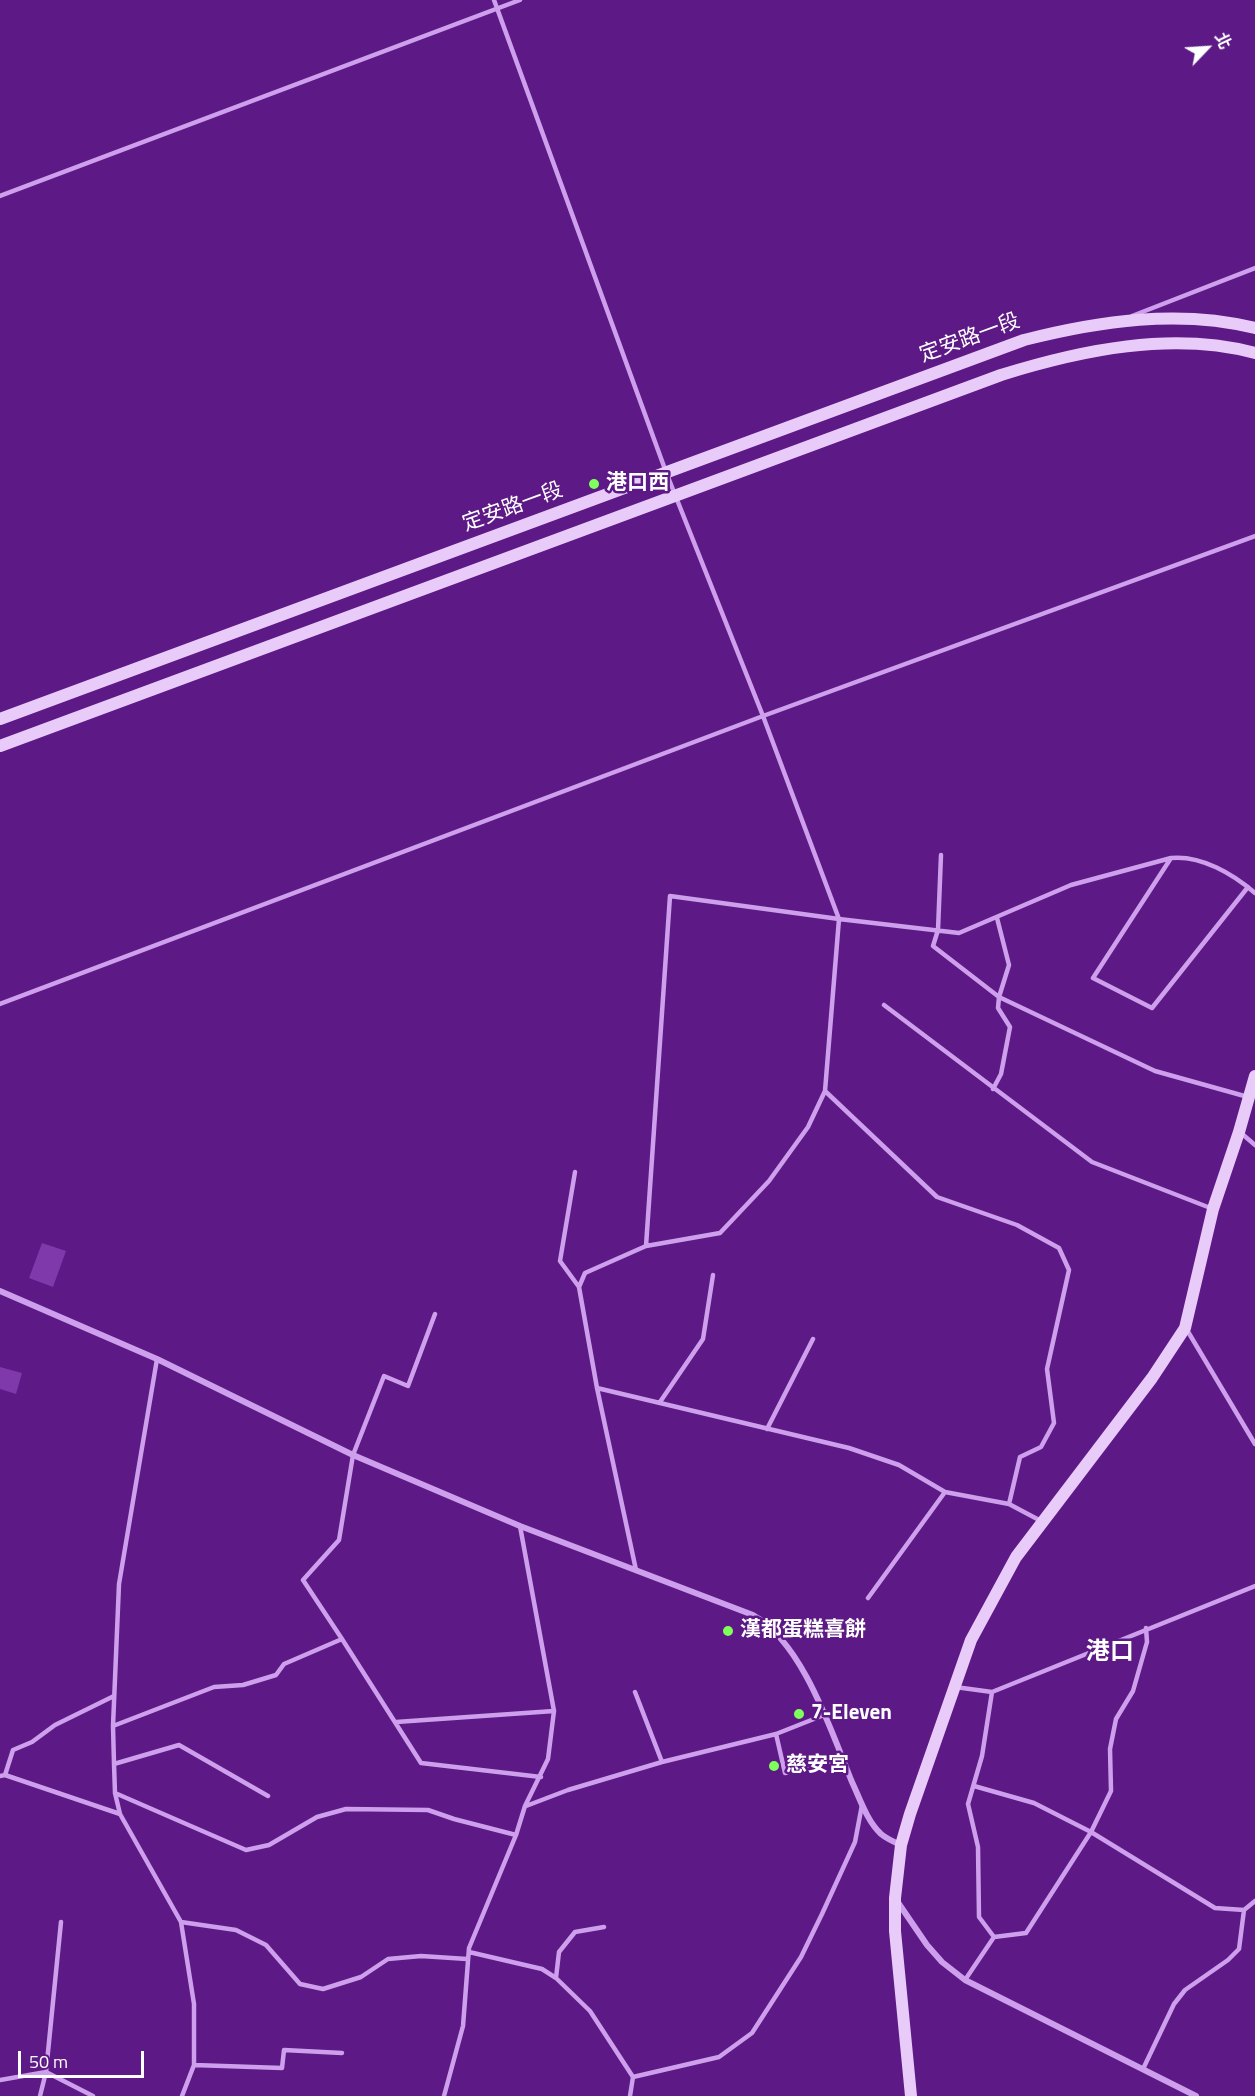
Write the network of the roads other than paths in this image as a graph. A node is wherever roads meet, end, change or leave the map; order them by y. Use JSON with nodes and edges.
{"nodes":[{"id":1,"x":494,"y":0,"type":"edge"},
{"id":2,"x":520,"y":0,"type":"edge"},
{"id":3,"x":497,"y":9,"type":"junction"},
{"id":4,"x":0,"y":196,"type":"edge"},
{"id":5,"x":1255,"y":268,"type":"edge"},
{"id":6,"x":1117,"y":321,"type":"junction"},
{"id":7,"x":1255,"y":327,"type":"edge"},
{"id":8,"x":1255,"y":353,"type":"edge"},
{"id":9,"x":666,"y":472,"type":"junction"},
{"id":10,"x":675,"y":494,"type":"junction"},
{"id":11,"x":1255,"y":536,"type":"edge"},
{"id":12,"x":763,"y":716,"type":"junction"},
{"id":13,"x":0,"y":719,"type":"edge"},
{"id":14,"x":0,"y":746,"type":"edge"},
{"id":15,"x":941,"y":855,"type":"dead end"},
{"id":16,"x":1171,"y":858,"type":"junction"},
{"id":17,"x":1248,"y":887,"type":"junction"},
{"id":18,"x":1255,"y":892,"type":"edge"},
{"id":19,"x":997,"y":918,"type":"junction"},
{"id":20,"x":839,"y":920,"type":"junction"},
{"id":21,"x":938,"y":930,"type":"junction"},
{"id":22,"x":999,"y":997,"type":"junction"},
{"id":23,"x":0,"y":1004,"type":"edge"},
{"id":24,"x":884,"y":1005,"type":"dead end"},
{"id":25,"x":1255,"y":1076,"type":"edge"},
{"id":26,"x":993,"y":1089,"type":"junction"},
{"id":27,"x":825,"y":1092,"type":"junction"},
{"id":28,"x":1248,"y":1097,"type":"junction"},
{"id":29,"x":1239,"y":1132,"type":"junction"},
{"id":30,"x":1255,"y":1145,"type":"edge"},
{"id":31,"x":575,"y":1172,"type":"dead end"},
{"id":32,"x":1213,"y":1209,"type":"junction"},
{"id":33,"x":646,"y":1246,"type":"junction"},
{"id":34,"x":712,"y":1275,"type":"dead end"},
{"id":35,"x":579,"y":1287,"type":"junction"},
{"id":36,"x":0,"y":1291,"type":"edge"},
{"id":37,"x":435,"y":1314,"type":"dead end"},
{"id":38,"x":1185,"y":1328,"type":"junction"},
{"id":39,"x":813,"y":1338,"type":"dead end"},
{"id":40,"x":157,"y":1359,"type":"junction"},
{"id":41,"x":597,"y":1388,"type":"junction"},
{"id":42,"x":660,"y":1402,"type":"junction"},
{"id":43,"x":768,"y":1429,"type":"junction"},
{"id":44,"x":1255,"y":1444,"type":"edge"},
{"id":45,"x":353,"y":1455,"type":"junction"},
{"id":46,"x":945,"y":1492,"type":"junction"},
{"id":47,"x":1009,"y":1504,"type":"junction"},
{"id":48,"x":1043,"y":1522,"type":"junction"},
{"id":49,"x":520,"y":1526,"type":"junction"},
{"id":50,"x":636,"y":1570,"type":"junction"},
{"id":51,"x":1255,"y":1586,"type":"edge"},
{"id":52,"x":868,"y":1598,"type":"dead end"},
{"id":53,"x":1146,"y":1628,"type":"junction"},
{"id":54,"x":342,"y":1639,"type":"junction"},
{"id":55,"x":954,"y":1687,"type":"junction"},
{"id":56,"x":635,"y":1692,"type":"dead end"},
{"id":57,"x":992,"y":1692,"type":"junction"},
{"id":58,"x":114,"y":1696,"type":"junction"},
{"id":59,"x":554,"y":1711,"type":"junction"},
{"id":60,"x":824,"y":1715,"type":"junction"},
{"id":61,"x":396,"y":1722,"type":"junction"},
{"id":62,"x":113,"y":1726,"type":"junction"},
{"id":63,"x":776,"y":1734,"type":"junction"},
{"id":64,"x":843,"y":1759,"type":"junction"},
{"id":65,"x":662,"y":1762,"type":"junction"},
{"id":66,"x":114,"y":1764,"type":"junction"},
{"id":67,"x":2,"y":1775,"type":"edge"},
{"id":68,"x":541,"y":1777,"type":"junction"},
{"id":69,"x":974,"y":1786,"type":"junction"},
{"id":70,"x":115,"y":1793,"type":"junction"},
{"id":71,"x":268,"y":1796,"type":"dead end"},
{"id":72,"x":862,"y":1805,"type":"junction"},
{"id":73,"x":525,"y":1806,"type":"junction"},
{"id":74,"x":120,"y":1814,"type":"junction"},
{"id":75,"x":1091,"y":1832,"type":"junction"},
{"id":76,"x":516,"y":1835,"type":"junction"},
{"id":77,"x":901,"y":1845,"type":"junction"},
{"id":78,"x":895,"y":1898,"type":"junction"},
{"id":79,"x":1255,"y":1900,"type":"edge"},
{"id":80,"x":1244,"y":1910,"type":"junction"},
{"id":81,"x":61,"y":1922,"type":"dead end"},
{"id":82,"x":181,"y":1922,"type":"junction"},
{"id":83,"x":604,"y":1927,"type":"dead end"},
{"id":84,"x":994,"y":1937,"type":"junction"},
{"id":85,"x":469,"y":1952,"type":"junction"},
{"id":86,"x":467,"y":1959,"type":"junction"},
{"id":87,"x":556,"y":1978,"type":"junction"},
{"id":88,"x":965,"y":1980,"type":"junction"},
{"id":89,"x":342,"y":2053,"type":"dead end"},
{"id":90,"x":194,"y":2065,"type":"junction"},
{"id":91,"x":1143,"y":2069,"type":"junction"},
{"id":92,"x":46,"y":2072,"type":"junction"},
{"id":93,"x":633,"y":2077,"type":"junction"},
{"id":94,"x":0,"y":2080,"type":"edge"},
{"id":95,"x":40,"y":2096,"type":"edge"},
{"id":96,"x":93,"y":2096,"type":"edge"},
{"id":97,"x":182,"y":2096,"type":"edge"},
{"id":98,"x":444,"y":2096,"type":"edge"},
{"id":99,"x":630,"y":2096,"type":"edge"},
{"id":100,"x":911,"y":2096,"type":"edge"},
{"id":101,"x":1196,"y":2096,"type":"edge"}],
"edges":[{"from":1,"to":3,"type":"lane"},
{"from":2,"to":3,"type":"lane"},
{"from":3,"to":4,"type":"lane"},
{"from":3,"to":9,"type":"lane"},
{"from":5,"to":6,"type":"lane"},
{"from":6,"to":7,"type":"main road","name":"定安路一段"},
{"from":6,"to":9,"type":"main road","name":"定安路一段"},
{"from":8,"to":10,"type":"main road","name":"定安路一段"},
{"from":9,"to":10,"type":"lane"},
{"from":9,"to":13,"type":"main road","name":"定安路一段"},
{"from":10,"to":12,"type":"lane"},
{"from":10,"to":14,"type":"main road","name":"定安路一段"},
{"from":11,"to":12,"type":"lane"},
{"from":12,"to":20,"type":"lane"},
{"from":12,"to":23,"type":"lane"},
{"from":15,"to":21,"type":"lane"},
{"from":16,"to":17,"type":"lane"},
{"from":16,"to":17,"type":"lane"},
{"from":16,"to":19,"type":"lane"},
{"from":17,"to":18,"type":"lane"},
{"from":19,"to":21,"type":"lane"},
{"from":19,"to":22,"type":"lane"},
{"from":20,"to":21,"type":"lane"},
{"from":20,"to":27,"type":"lane"},
{"from":20,"to":33,"type":"lane"},
{"from":21,"to":22,"type":"lane"},
{"from":22,"to":26,"type":"lane"},
{"from":22,"to":28,"type":"lane"},
{"from":24,"to":26,"type":"lane"},
{"from":25,"to":28,"type":"main road"},
{"from":26,"to":32,"type":"lane"},
{"from":27,"to":33,"type":"lane"},
{"from":27,"to":47,"type":"lane"},
{"from":28,"to":29,"type":"main road"},
{"from":29,"to":30,"type":"lane"},
{"from":29,"to":32,"type":"main road"},
{"from":31,"to":35,"type":"lane"},
{"from":32,"to":38,"type":"main road"},
{"from":33,"to":35,"type":"lane"},
{"from":34,"to":42,"type":"lane"},
{"from":35,"to":41,"type":"lane"},
{"from":36,"to":40,"type":"street"},
{"from":37,"to":45,"type":"lane"},
{"from":38,"to":44,"type":"lane"},
{"from":38,"to":48,"type":"main road"},
{"from":39,"to":43,"type":"lane"},
{"from":40,"to":45,"type":"street"},
{"from":40,"to":58,"type":"lane"},
{"from":41,"to":42,"type":"lane"},
{"from":41,"to":50,"type":"lane"},
{"from":42,"to":43,"type":"lane"},
{"from":43,"to":46,"type":"lane"},
{"from":45,"to":49,"type":"street"},
{"from":45,"to":54,"type":"lane"},
{"from":46,"to":47,"type":"lane"},
{"from":46,"to":52,"type":"lane"},
{"from":47,"to":48,"type":"lane"},
{"from":48,"to":55,"type":"main road"},
{"from":49,"to":50,"type":"street"},
{"from":49,"to":59,"type":"lane"},
{"from":50,"to":60,"type":"street"},
{"from":51,"to":53,"type":"lane"},
{"from":53,"to":57,"type":"lane"},
{"from":53,"to":75,"type":"lane"},
{"from":54,"to":61,"type":"lane"},
{"from":54,"to":62,"type":"lane"},
{"from":55,"to":57,"type":"lane"},
{"from":55,"to":77,"type":"main road"},
{"from":56,"to":65,"type":"lane"},
{"from":57,"to":69,"type":"lane"},
{"from":58,"to":62,"type":"lane"},
{"from":58,"to":67,"type":"lane"},
{"from":59,"to":61,"type":"lane"},
{"from":59,"to":68,"type":"lane"},
{"from":60,"to":63,"type":"lane"},
{"from":60,"to":64,"type":"street"},
{"from":61,"to":68,"type":"lane"},
{"from":62,"to":66,"type":"lane"},
{"from":63,"to":64,"type":"lane"},
{"from":63,"to":65,"type":"lane"},
{"from":64,"to":72,"type":"street"},
{"from":65,"to":73,"type":"lane"},
{"from":66,"to":70,"type":"lane"},
{"from":66,"to":71,"type":"lane"},
{"from":67,"to":74,"type":"lane"},
{"from":68,"to":73,"type":"lane"},
{"from":69,"to":75,"type":"lane"},
{"from":69,"to":84,"type":"lane"},
{"from":70,"to":74,"type":"lane"},
{"from":70,"to":76,"type":"lane"},
{"from":72,"to":77,"type":"street"},
{"from":72,"to":93,"type":"lane"},
{"from":73,"to":76,"type":"lane"},
{"from":74,"to":82,"type":"lane"},
{"from":75,"to":80,"type":"lane"},
{"from":75,"to":84,"type":"lane"},
{"from":76,"to":85,"type":"lane"},
{"from":77,"to":78,"type":"main road"},
{"from":78,"to":88,"type":"street"},
{"from":78,"to":100,"type":"main road"},
{"from":79,"to":80,"type":"lane"},
{"from":80,"to":91,"type":"lane"},
{"from":81,"to":92,"type":"lane"},
{"from":82,"to":86,"type":"lane"},
{"from":82,"to":90,"type":"lane"},
{"from":83,"to":87,"type":"lane"},
{"from":84,"to":88,"type":"lane"},
{"from":85,"to":86,"type":"lane"},
{"from":85,"to":87,"type":"lane"},
{"from":86,"to":98,"type":"lane"},
{"from":87,"to":93,"type":"lane"},
{"from":88,"to":91,"type":"street"},
{"from":89,"to":90,"type":"lane"},
{"from":90,"to":97,"type":"lane"},
{"from":91,"to":101,"type":"street"},
{"from":92,"to":94,"type":"lane"},
{"from":92,"to":95,"type":"lane"},
{"from":92,"to":96,"type":"lane"},
{"from":93,"to":99,"type":"lane"}]}
